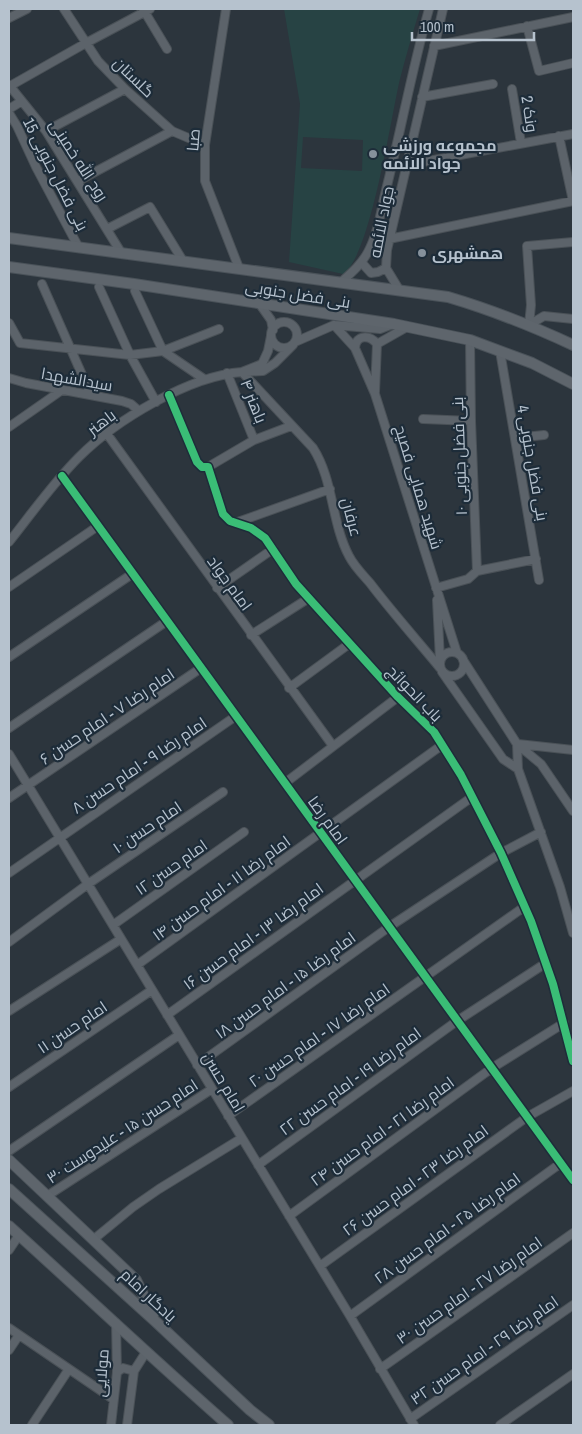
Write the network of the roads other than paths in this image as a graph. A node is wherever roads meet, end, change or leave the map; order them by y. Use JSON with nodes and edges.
{"nodes":[{"id":1,"x":27,"y":9,"type":"edge"},
{"id":2,"x":64,"y":9,"type":"edge"},
{"id":3,"x":226,"y":9,"type":"edge"},
{"id":4,"x":429,"y":9,"type":"edge"},
{"id":5,"x":444,"y":9,"type":"edge"},
{"id":6,"x":146,"y":10,"type":"edge"},
{"id":7,"x":573,"y":17,"type":"edge"},
{"id":8,"x":9,"y":18,"type":"edge"},
{"id":9,"x":527,"y":26,"type":"junction"},
{"id":10,"x":86,"y":43,"type":"junction"},
{"id":11,"x":434,"y":46,"type":"junction"},
{"id":12,"x":167,"y":49,"type":"dead end"},
{"id":13,"x":573,"y":63,"type":"edge"},
{"id":14,"x":493,"y":84,"type":"dead end"},
{"id":15,"x":10,"y":86,"type":"edge"},
{"id":16,"x":125,"y":89,"type":"junction"},
{"id":17,"x":512,"y":89,"type":"dead end"},
{"id":18,"x":422,"y":97,"type":"junction"},
{"id":19,"x":22,"y":101,"type":"junction"},
{"id":20,"x":9,"y":109,"type":"edge"},
{"id":21,"x":9,"y":113,"type":"edge"},
{"id":22,"x":46,"y":131,"type":"junction"},
{"id":23,"x":172,"y":132,"type":"junction"},
{"id":24,"x":573,"y":134,"type":"edge"},
{"id":25,"x":559,"y":136,"type":"junction"},
{"id":26,"x":521,"y":143,"type":"junction"},
{"id":27,"x":205,"y":145,"type":"junction"},
{"id":28,"x":407,"y":165,"type":"junction"},
{"id":29,"x":78,"y":181,"type":"junction"},
{"id":30,"x":573,"y":201,"type":"edge"},
{"id":31,"x":107,"y":229,"type":"junction"},
{"id":32,"x":9,"y":238,"type":"edge"},
{"id":33,"x":389,"y":239,"type":"junction"},
{"id":34,"x":573,"y":242,"type":"edge"},
{"id":35,"x":79,"y":248,"type":"junction"},
{"id":36,"x":122,"y":254,"type":"junction"},
{"id":37,"x":183,"y":261,"type":"junction"},
{"id":38,"x":362,"y":263,"type":"junction"},
{"id":39,"x":9,"y":267,"type":"edge"},
{"id":40,"x":239,"y":268,"type":"junction"},
{"id":41,"x":386,"y":268,"type":"junction"},
{"id":42,"x":42,"y":284,"type":"dead end"},
{"id":43,"x":340,"y":284,"type":"junction"},
{"id":44,"x":99,"y":287,"type":"dead end"},
{"id":45,"x":135,"y":291,"type":"dead end"},
{"id":46,"x":400,"y":291,"type":"junction"},
{"id":47,"x":259,"y":302,"type":"junction"},
{"id":48,"x":573,"y":319,"type":"edge"},
{"id":49,"x":9,"y":324,"type":"edge"},
{"id":50,"x":394,"y":324,"type":"junction"},
{"id":51,"x":529,"y":324,"type":"junction"},
{"id":52,"x":334,"y":325,"type":"junction"},
{"id":53,"x":407,"y":327,"type":"junction"},
{"id":54,"x":219,"y":329,"type":"dead end"},
{"id":55,"x":272,"y":333,"type":"junction"},
{"id":56,"x":470,"y":340,"type":"junction"},
{"id":57,"x":294,"y":344,"type":"junction"},
{"id":58,"x":377,"y":344,"type":"junction"},
{"id":59,"x":573,"y":345,"type":"edge"},
{"id":60,"x":72,"y":348,"type":"junction"},
{"id":61,"x":355,"y":348,"type":"junction"},
{"id":62,"x":163,"y":351,"type":"junction"},
{"id":63,"x":500,"y":351,"type":"junction"},
{"id":64,"x":130,"y":355,"type":"junction"},
{"id":65,"x":242,"y":372,"type":"junction"},
{"id":66,"x":227,"y":373,"type":"junction"},
{"id":67,"x":9,"y":378,"type":"edge"},
{"id":68,"x":204,"y":379,"type":"junction"},
{"id":69,"x":573,"y":384,"type":"edge"},
{"id":70,"x":62,"y":390,"type":"junction"},
{"id":71,"x":375,"y":394,"type":"junction"},
{"id":72,"x":92,"y":395,"type":"junction"},
{"id":73,"x":169,"y":395,"type":"junction"},
{"id":74,"x":156,"y":402,"type":"junction"},
{"id":75,"x":139,"y":411,"type":"junction"},
{"id":76,"x":423,"y":419,"type":"dead end"},
{"id":77,"x":471,"y":421,"type":"junction"},
{"id":78,"x":291,"y":426,"type":"junction"},
{"id":79,"x":9,"y":427,"type":"edge"},
{"id":80,"x":107,"y":434,"type":"junction"},
{"id":81,"x":544,"y":435,"type":"dead end"},
{"id":82,"x":515,"y":438,"type":"junction"},
{"id":83,"x":254,"y":440,"type":"junction"},
{"id":84,"x":208,"y":467,"type":"junction"},
{"id":85,"x":62,"y":476,"type":"junction"},
{"id":86,"x":330,"y":489,"type":"junction"},
{"id":87,"x":235,"y":523,"type":"junction"},
{"id":88,"x":98,"y":526,"type":"junction"},
{"id":89,"x":9,"y":542,"type":"edge"},
{"id":90,"x":273,"y":549,"type":"junction"},
{"id":91,"x":536,"y":559,"type":"junction"},
{"id":92,"x":477,"y":571,"type":"junction"},
{"id":93,"x":132,"y":574,"type":"junction"},
{"id":94,"x":539,"y":580,"type":"dead end"},
{"id":95,"x":9,"y":587,"type":"edge"},
{"id":96,"x":217,"y":588,"type":"junction"},
{"id":97,"x":436,"y":588,"type":"junction"},
{"id":98,"x":309,"y":598,"type":"junction"},
{"id":99,"x":167,"y":621,"type":"junction"},
{"id":100,"x":252,"y":635,"type":"junction"},
{"id":101,"x":350,"y":644,"type":"junction"},
{"id":102,"x":457,"y":653,"type":"junction"},
{"id":103,"x":9,"y":657,"type":"edge"},
{"id":104,"x":463,"y":660,"type":"junction"},
{"id":105,"x":441,"y":667,"type":"junction"},
{"id":106,"x":201,"y":668,"type":"junction"},
{"id":107,"x":289,"y":688,"type":"junction"},
{"id":108,"x":398,"y":697,"type":"junction"},
{"id":109,"x":236,"y":716,"type":"junction"},
{"id":110,"x":9,"y":728,"type":"edge"},
{"id":111,"x":517,"y":744,"type":"junction"},
{"id":112,"x":332,"y":746,"type":"junction"},
{"id":113,"x":442,"y":746,"type":"junction"},
{"id":114,"x":573,"y":750,"type":"edge"},
{"id":115,"x":9,"y":754,"type":"edge"},
{"id":116,"x":518,"y":769,"type":"junction"},
{"id":117,"x":285,"y":783,"type":"junction"},
{"id":118,"x":28,"y":786,"type":"junction"},
{"id":119,"x":223,"y":792,"type":"dead end"},
{"id":120,"x":472,"y":796,"type":"junction"},
{"id":121,"x":9,"y":798,"type":"edge"},
{"id":122,"x":573,"y":811,"type":"edge"},
{"id":123,"x":244,"y":832,"type":"dead end"},
{"id":124,"x":541,"y":832,"type":"junction"},
{"id":125,"x":321,"y":833,"type":"junction"},
{"id":126,"x":59,"y":837,"type":"junction"},
{"id":127,"x":501,"y":853,"type":"junction"},
{"id":128,"x":9,"y":873,"type":"edge"},
{"id":129,"x":355,"y":880,"type":"junction"},
{"id":130,"x":88,"y":884,"type":"junction"},
{"id":131,"x":524,"y":906,"type":"junction"},
{"id":132,"x":113,"y":925,"type":"junction"},
{"id":133,"x":389,"y":927,"type":"junction"},
{"id":134,"x":573,"y":933,"type":"edge"},
{"id":135,"x":121,"y":939,"type":"junction"},
{"id":136,"x":9,"y":942,"type":"edge"},
{"id":137,"x":546,"y":963,"type":"junction"},
{"id":138,"x":137,"y":965,"type":"junction"},
{"id":139,"x":425,"y":977,"type":"junction"},
{"id":140,"x":152,"y":990,"type":"junction"},
{"id":141,"x":9,"y":1011,"type":"edge"},
{"id":142,"x":167,"y":1015,"type":"junction"},
{"id":143,"x":457,"y":1021,"type":"junction"},
{"id":144,"x":564,"y":1023,"type":"junction"},
{"id":145,"x":179,"y":1035,"type":"junction"},
{"id":146,"x":573,"y":1061,"type":"edge"},
{"id":147,"x":198,"y":1065,"type":"junction"},
{"id":148,"x":492,"y":1068,"type":"junction"},
{"id":149,"x":9,"y":1087,"type":"edge"},
{"id":150,"x":212,"y":1089,"type":"junction"},
{"id":151,"x":573,"y":1091,"type":"edge"},
{"id":152,"x":228,"y":1116,"type":"junction"},
{"id":153,"x":527,"y":1117,"type":"junction"},
{"id":154,"x":242,"y":1138,"type":"junction"},
{"id":155,"x":9,"y":1151,"type":"edge"},
{"id":156,"x":9,"y":1160,"type":"edge"},
{"id":157,"x":561,"y":1162,"type":"junction"},
{"id":158,"x":258,"y":1164,"type":"junction"},
{"id":159,"x":573,"y":1180,"type":"edge"},
{"id":160,"x":9,"y":1189,"type":"edge"},
{"id":161,"x":47,"y":1196,"type":"junction"},
{"id":162,"x":289,"y":1216,"type":"junction"},
{"id":163,"x":9,"y":1226,"type":"edge"},
{"id":164,"x":573,"y":1233,"type":"edge"},
{"id":165,"x":19,"y":1235,"type":"junction"},
{"id":166,"x":94,"y":1239,"type":"junction"},
{"id":167,"x":9,"y":1250,"type":"edge"},
{"id":168,"x":320,"y":1266,"type":"junction"},
{"id":169,"x":573,"y":1305,"type":"edge"},
{"id":170,"x":350,"y":1316,"type":"junction"},
{"id":171,"x":156,"y":1320,"type":"junction"},
{"id":172,"x":116,"y":1323,"type":"junction"},
{"id":173,"x":9,"y":1328,"type":"edge"},
{"id":174,"x":19,"y":1335,"type":"junction"},
{"id":175,"x":9,"y":1350,"type":"edge"},
{"id":176,"x":146,"y":1352,"type":"junction"},
{"id":177,"x":69,"y":1369,"type":"junction"},
{"id":178,"x":380,"y":1369,"type":"junction"},
{"id":179,"x":134,"y":1371,"type":"junction"},
{"id":180,"x":116,"y":1372,"type":"junction"},
{"id":181,"x":573,"y":1374,"type":"edge"},
{"id":182,"x":114,"y":1399,"type":"junction"},
{"id":183,"x":250,"y":1410,"type":"junction"},
{"id":184,"x":412,"y":1422,"type":"edge"},
{"id":185,"x":109,"y":1424,"type":"edge"},
{"id":186,"x":32,"y":1425,"type":"edge"},
{"id":187,"x":127,"y":1425,"type":"edge"},
{"id":188,"x":228,"y":1425,"type":"edge"},
{"id":189,"x":258,"y":1425,"type":"edge"},
{"id":190,"x":269,"y":1425,"type":"edge"},
{"id":191,"x":500,"y":1425,"type":"edge"}],
"edges":[{"from":1,"to":8,"type":"street"},
{"from":2,"to":10,"type":"street","name":"گلستان"},
{"from":3,"to":27,"type":"street","name":"صبا"},
{"from":4,"to":38,"type":"street","name":"جواد الائمه"},
{"from":5,"to":11,"type":"street","name":"جواد الائمه"},
{"from":6,"to":10,"type":"street"},
{"from":6,"to":12,"type":"street"},
{"from":7,"to":9,"type":"street"},
{"from":9,"to":11,"type":"street"},
{"from":9,"to":13,"type":"street"},
{"from":10,"to":15,"type":"street"},
{"from":10,"to":16,"type":"street","name":"گلستان"},
{"from":11,"to":18,"type":"street","name":"جواد الائمه"},
{"from":14,"to":18,"type":"street"},
{"from":15,"to":19,"type":"street","name":"روح الله خمینی"},
{"from":16,"to":22,"type":"street"},
{"from":16,"to":23,"type":"street","name":"گلستان"},
{"from":17,"to":26,"type":"street","name":"ونک 2"},
{"from":18,"to":28,"type":"street","name":"جواد الائمه"},
{"from":19,"to":20,"type":"street"},
{"from":19,"to":22,"type":"street","name":"روح الله خمینی"},
{"from":21,"to":35,"type":"street","name":"بنی فضل جنوبی 15"},
{"from":22,"to":29,"type":"street","name":"روح الله خمینی"},
{"from":23,"to":27,"type":"street","name":"گلستان"},
{"from":23,"to":29,"type":"street"},
{"from":24,"to":25,"type":"street"},
{"from":25,"to":26,"type":"street"},
{"from":25,"to":30,"type":"street"},
{"from":26,"to":28,"type":"street"},
{"from":27,"to":40,"type":"street","name":"صبا"},
{"from":28,"to":33,"type":"street","name":"جواد الائمه"},
{"from":29,"to":31,"type":"street","name":"روح الله خمینی"},
{"from":30,"to":33,"type":"street"},
{"from":31,"to":36,"type":"street","name":"روح الله خمینی"},
{"from":31,"to":37,"type":"street"},
{"from":32,"to":35,"type":"main road","name":"بنی فضل جنوبی"},
{"from":33,"to":41,"type":"street","name":"جواد الائمه"},
{"from":34,"to":51,"type":"street"},
{"from":35,"to":36,"type":"main road","name":"بنی فضل جنوبی"},
{"from":36,"to":37,"type":"main road","name":"بنی فضل جنوبی"},
{"from":37,"to":40,"type":"main road","name":"بنی فضل جنوبی"},
{"from":38,"to":41,"type":"street"},
{"from":38,"to":43,"type":"street","name":"جواد الائمه"},
{"from":39,"to":47,"type":"main road","name":"بنی فضل جنوبی"},
{"from":40,"to":43,"type":"main road","name":"بنی فضل جنوبی"},
{"from":41,"to":46,"type":"street","name":"جواد الائمه"},
{"from":42,"to":60,"type":"street"},
{"from":43,"to":46,"type":"main road","name":"بنی فضل جنوبی"},
{"from":44,"to":64,"type":"street"},
{"from":45,"to":62,"type":"street"},
{"from":46,"to":51,"type":"main road","name":"بنی فضل جنوبی"},
{"from":47,"to":50,"type":"main road","name":"بنی فضل جنوبی"},
{"from":47,"to":55,"type":"street"},
{"from":48,"to":51,"type":"street"},
{"from":49,"to":60,"type":"street"},
{"from":50,"to":52,"type":"street","name":"باهنر"},
{"from":50,"to":53,"type":"main road","name":"بنی فضل جنوبی"},
{"from":51,"to":59,"type":"main road","name":"بنی فضل جنوبی"},
{"from":52,"to":57,"type":"street","name":"باهنر"},
{"from":52,"to":61,"type":"street","name":"شهید همایی فصیح"},
{"from":53,"to":56,"type":"main road","name":"بنی فضل جنوبی"},
{"from":53,"to":58,"type":"street"},
{"from":54,"to":62,"type":"street"},
{"from":55,"to":57,"type":"street"},
{"from":55,"to":57,"type":"street"},
{"from":55,"to":65,"type":"street","name":"باهنر"},
{"from":56,"to":63,"type":"main road","name":"بنی فضل جنوبی"},
{"from":56,"to":77,"type":"street","name":"بنی فضل جنوبی ۱۰"},
{"from":57,"to":65,"type":"street","name":"باهنر"},
{"from":58,"to":61,"type":"street"},
{"from":58,"to":71,"type":"street","name":"شهید همایی فصیح"},
{"from":60,"to":64,"type":"street"},
{"from":60,"to":72,"type":"street"},
{"from":61,"to":71,"type":"street","name":"شهید همایی فصیح"},
{"from":62,"to":64,"type":"street"},
{"from":62,"to":68,"type":"street"},
{"from":63,"to":69,"type":"main road","name":"بنی فضل جنوبی"},
{"from":63,"to":82,"type":"street","name":"بنی فضل جنوبی 4"},
{"from":64,"to":74,"type":"street"},
{"from":65,"to":66,"type":"street","name":"باهنر"},
{"from":65,"to":78,"type":"street","name":"عرفان"},
{"from":66,"to":68,"type":"street","name":"باهنر"},
{"from":66,"to":83,"type":"street","name":"باهنر ۴"},
{"from":67,"to":70,"type":"street","name":"سیدالشهدا"},
{"from":68,"to":73,"type":"street","name":"باهنر"},
{"from":70,"to":72,"type":"street","name":"سیدالشهدا"},
{"from":70,"to":79,"type":"street"},
{"from":71,"to":97,"type":"street","name":"شهید همایی فصیح"},
{"from":72,"to":75,"type":"street","name":"سیدالشهدا"},
{"from":73,"to":74,"type":"street","name":"باهنر"},
{"from":73,"to":84,"type":"street","name":"باب الحوائج"},
{"from":74,"to":75,"type":"street","name":"باهنر"},
{"from":75,"to":80,"type":"street","name":"باهنر"},
{"from":76,"to":77,"type":"street"},
{"from":77,"to":92,"type":"street","name":"بنی فضل جنوبی ۱۰"},
{"from":78,"to":83,"type":"street"},
{"from":78,"to":86,"type":"street","name":"عرفان"},
{"from":80,"to":85,"type":"street","name":"باهنر"},
{"from":80,"to":96,"type":"street","name":"امام جواد"},
{"from":81,"to":82,"type":"street"},
{"from":82,"to":91,"type":"street","name":"بنی فضل جنوبی 4"},
{"from":83,"to":84,"type":"street"},
{"from":84,"to":87,"type":"street","name":"باب الحوائج"},
{"from":85,"to":88,"type":"street","name":"امام رضا"},
{"from":85,"to":89,"type":"street","name":"باهنر"},
{"from":86,"to":87,"type":"street"},
{"from":86,"to":105,"type":"street","name":"عرفان"},
{"from":87,"to":90,"type":"street","name":"باب الحوائج"},
{"from":88,"to":93,"type":"street","name":"امام رضا"},
{"from":88,"to":95,"type":"street"},
{"from":90,"to":96,"type":"street"},
{"from":90,"to":98,"type":"street","name":"باب الحوائج"},
{"from":91,"to":92,"type":"street"},
{"from":91,"to":94,"type":"street","name":"بنی فضل جنوبی 4"},
{"from":92,"to":97,"type":"street"},
{"from":93,"to":99,"type":"street","name":"امام رضا"},
{"from":93,"to":103,"type":"street"},
{"from":96,"to":100,"type":"street","name":"امام جواد"},
{"from":97,"to":102,"type":"street","name":"شهید همایی فصیح"},
{"from":97,"to":105,"type":"street","name":"شهید همایی فصیح"},
{"from":98,"to":100,"type":"street"},
{"from":98,"to":101,"type":"street","name":"باب الحوائج"},
{"from":99,"to":106,"type":"street","name":"امام رضا"},
{"from":99,"to":110,"type":"street"},
{"from":100,"to":107,"type":"street","name":"امام جواد"},
{"from":101,"to":107,"type":"street"},
{"from":101,"to":108,"type":"street","name":"باب الحوائج"},
{"from":102,"to":104,"type":"street"},
{"from":102,"to":105,"type":"street"},
{"from":104,"to":105,"type":"street"},
{"from":104,"to":111,"type":"street"},
{"from":105,"to":116,"type":"street","name":"عرفان"},
{"from":106,"to":109,"type":"street","name":"امام رضا"},
{"from":106,"to":118,"type":"street","name":"امام رضا ۷ - امام حسن ۶"},
{"from":107,"to":112,"type":"street","name":"امام جواد"},
{"from":108,"to":112,"type":"street"},
{"from":108,"to":113,"type":"street","name":"باب الحوائج"},
{"from":109,"to":117,"type":"street","name":"امام رضا"},
{"from":109,"to":126,"type":"street","name":"امام رضا ۹ - امام حسن ۸"},
{"from":111,"to":114,"type":"street"},
{"from":111,"to":116,"type":"street"},
{"from":111,"to":122,"type":"street"},
{"from":112,"to":117,"type":"street"},
{"from":113,"to":120,"type":"street","name":"باب الحوائج"},
{"from":113,"to":125,"type":"street","name":"امام رضا ۱۱ - امام حسن ۱۴"},
{"from":115,"to":118,"type":"street","name":"امام حسن"},
{"from":116,"to":124,"type":"street"},
{"from":117,"to":125,"type":"street","name":"امام رضا"},
{"from":118,"to":121,"type":"street","name":"امام رضا ۷ - امام حسن ۶"},
{"from":118,"to":126,"type":"street","name":"امام حسن"},
{"from":119,"to":130,"type":"street","name":"امام حسن ۱۰"},
{"from":120,"to":127,"type":"street","name":"باب الحوائج"},
{"from":120,"to":129,"type":"street","name":"امام رضا ۱۳ - امام حسن ۱۶"},
{"from":123,"to":132,"type":"street","name":"امام حسن ۱۲"},
{"from":124,"to":127,"type":"street","name":"امام رضا ۱۵ - امام حسن ۱۸"},
{"from":124,"to":134,"type":"street"},
{"from":125,"to":129,"type":"street","name":"امام رضا"},
{"from":125,"to":138,"type":"street","name":"امام رضا ۱۱ - امام حسن ۱۴"},
{"from":126,"to":128,"type":"street","name":"امام رضا ۹ - امام حسن ۸"},
{"from":126,"to":130,"type":"street","name":"امام حسن"},
{"from":127,"to":131,"type":"street","name":"باب الحوائج"},
{"from":127,"to":133,"type":"street","name":"امام رضا ۱۵ - امام حسن ۱۸"},
{"from":129,"to":133,"type":"street","name":"امام رضا"},
{"from":129,"to":142,"type":"street","name":"امام رضا ۱۳ - امام حسن ۱۶"},
{"from":130,"to":132,"type":"street","name":"امام حسن"},
{"from":130,"to":136,"type":"street","name":"امام حسن ۱۰"},
{"from":131,"to":137,"type":"street","name":"باب الحوائج"},
{"from":131,"to":139,"type":"street","name":"امام رضا ۱۷ - امام حسن ۲۰"},
{"from":132,"to":135,"type":"street","name":"امام حسن"},
{"from":133,"to":139,"type":"street","name":"امام رضا"},
{"from":133,"to":147,"type":"street","name":"امام رضا ۱۵ - امام حسن ۱۸"},
{"from":135,"to":138,"type":"street","name":"امام حسن"},
{"from":135,"to":141,"type":"street"},
{"from":137,"to":143,"type":"street","name":"امام رضا ۱۹ - امام حسن ۲۲"},
{"from":137,"to":144,"type":"street","name":"باب الحوائج"},
{"from":138,"to":140,"type":"street","name":"امام حسن"},
{"from":139,"to":143,"type":"street","name":"امام رضا"},
{"from":139,"to":152,"type":"street","name":"امام رضا ۱۷ - امام حسن ۲۰"},
{"from":140,"to":142,"type":"street","name":"امام حسن"},
{"from":140,"to":149,"type":"street","name":"امام حسن ۱۱"},
{"from":142,"to":145,"type":"street","name":"امام حسن"},
{"from":143,"to":148,"type":"street","name":"امام رضا"},
{"from":143,"to":158,"type":"street","name":"امام رضا ۱۹ - امام حسن ۲۲"},
{"from":144,"to":146,"type":"street","name":"باب الحوائج"},
{"from":144,"to":148,"type":"street","name":"امام رضا ۲۱ - امام حسن ۲۴"},
{"from":145,"to":147,"type":"street","name":"امام حسن"},
{"from":145,"to":155,"type":"street"},
{"from":147,"to":150,"type":"street","name":"امام حسن"},
{"from":148,"to":153,"type":"street","name":"امام رضا"},
{"from":148,"to":162,"type":"street","name":"امام رضا ۲۱ - امام حسن ۲۴"},
{"from":150,"to":152,"type":"street","name":"امام حسن"},
{"from":150,"to":161,"type":"street","name":"امام حسن ۱۵ - علیدوست ۳۰"},
{"from":151,"to":153,"type":"street","name":"امام رضا ۲۳ - امام حسن ۲۶"},
{"from":152,"to":154,"type":"street","name":"امام حسن"},
{"from":153,"to":157,"type":"street","name":"امام رضا"},
{"from":153,"to":168,"type":"street","name":"امام رضا ۲۳ - امام حسن ۲۶"},
{"from":154,"to":158,"type":"street","name":"امام حسن"},
{"from":154,"to":166,"type":"street"},
{"from":156,"to":161,"type":"main road"},
{"from":157,"to":159,"type":"street","name":"امام رضا"},
{"from":157,"to":170,"type":"street","name":"امام رضا ۲۵ - امام حسن ۲۸"},
{"from":158,"to":162,"type":"street","name":"امام حسن"},
{"from":160,"to":171,"type":"main road","name":"یادگار امام"},
{"from":161,"to":166,"type":"main road"},
{"from":162,"to":168,"type":"street","name":"امام حسن"},
{"from":163,"to":165,"type":"main road"},
{"from":164,"to":178,"type":"street","name":"امام رضا ۲۷ - امام حسن ۳۰"},
{"from":165,"to":167,"type":"street"},
{"from":165,"to":172,"type":"main road"},
{"from":166,"to":171,"type":"main road"},
{"from":168,"to":170,"type":"street","name":"امام حسن"},
{"from":169,"to":184,"type":"street","name":"امام رضا ۲۹ - امام حسن ۳۲"},
{"from":170,"to":178,"type":"street","name":"امام حسن"},
{"from":171,"to":183,"type":"main road","name":"یادگار امام"},
{"from":172,"to":176,"type":"main road"},
{"from":172,"to":180,"type":"street","name":"مولایی"},
{"from":173,"to":174,"type":"street"},
{"from":174,"to":175,"type":"street"},
{"from":174,"to":177,"type":"street"},
{"from":176,"to":179,"type":"street","name":"مولایی"},
{"from":176,"to":188,"type":"main road"},
{"from":177,"to":182,"type":"street"},
{"from":177,"to":186,"type":"street"},
{"from":178,"to":184,"type":"street","name":"امام حسن"},
{"from":179,"to":180,"type":"street"},
{"from":179,"to":187,"type":"street","name":"مولایی"},
{"from":180,"to":182,"type":"street","name":"مولایی"},
{"from":181,"to":191,"type":"street"},
{"from":182,"to":185,"type":"street","name":"مولایی"},
{"from":183,"to":189,"type":"main road"},
{"from":183,"to":190,"type":"main road","name":"یادگار امام"}]}
